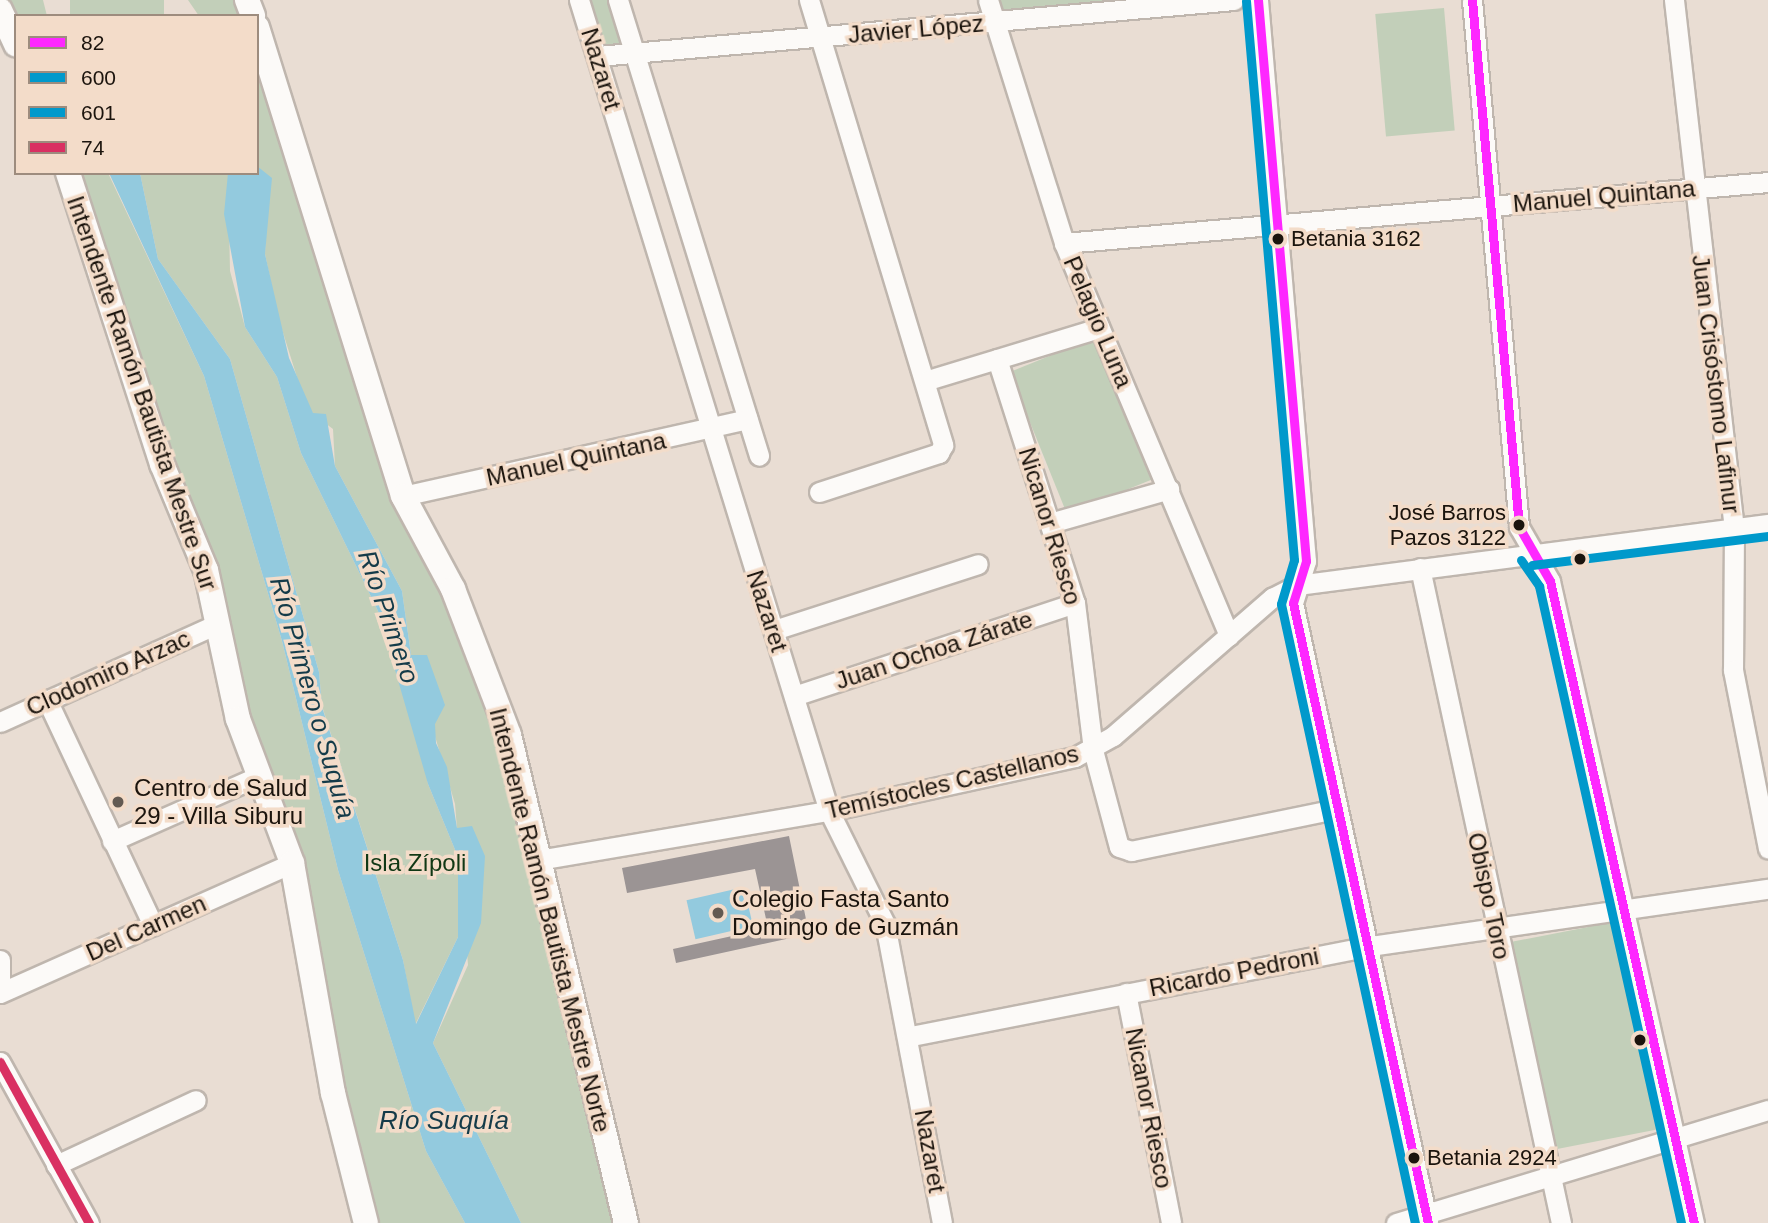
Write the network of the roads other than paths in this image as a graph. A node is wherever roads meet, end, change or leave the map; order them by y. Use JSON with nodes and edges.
{"nodes":[{"id":1,"x":579,"y":0,"type":"edge"},
{"id":2,"x":618,"y":0,"type":"edge"},
{"id":3,"x":809,"y":0,"type":"edge"},
{"id":4,"x":988,"y":0,"type":"edge"},
{"id":5,"x":1234,"y":0,"type":"edge"},
{"id":6,"x":1258,"y":0,"type":"edge"},
{"id":7,"x":1472,"y":0,"type":"edge"},
{"id":8,"x":1674,"y":0,"type":"edge"},
{"id":9,"x":0,"y":10,"type":"edge"},
{"id":10,"x":995,"y":22,"type":"junction"},
{"id":11,"x":259,"y":33,"type":"edge"},
{"id":12,"x":821,"y":38,"type":"junction"},
{"id":13,"x":14,"y":41,"type":"edge"},
{"id":14,"x":636,"y":54,"type":"junction"},
{"id":15,"x":598,"y":56,"type":"junction"},
{"id":16,"x":69,"y":175,"type":"edge"},
{"id":17,"x":1768,"y":182,"type":"edge"},
{"id":18,"x":1691,"y":189,"type":"junction"},
{"id":19,"x":1488,"y":206,"type":"junction"},
{"id":20,"x":1274,"y":223,"type":"junction"},
{"id":21,"x":1064,"y":243,"type":"junction"},
{"id":22,"x":1099,"y":328,"type":"junction"},
{"id":23,"x":997,"y":359,"type":"junction"},
{"id":24,"x":928,"y":380,"type":"junction"},
{"id":25,"x":748,"y":419,"type":"junction"},
{"id":26,"x":709,"y":431,"type":"junction"},
{"id":27,"x":759,"y":456,"type":"dead end"},
{"id":28,"x":1169,"y":489,"type":"junction"},
{"id":29,"x":819,"y":492,"type":"dead end"},
{"id":30,"x":403,"y":496,"type":"junction"},
{"id":31,"x":1050,"y":523,"type":"junction"},
{"id":32,"x":1768,"y":524,"type":"edge"},
{"id":33,"x":1734,"y":529,"type":"junction"},
{"id":34,"x":1531,"y":553,"type":"junction"},
{"id":35,"x":978,"y":564,"type":"dead end"},
{"id":36,"x":1420,"y":568,"type":"junction"},
{"id":37,"x":1297,"y":584,"type":"junction"},
{"id":38,"x":1075,"y":603,"type":"junction"},
{"id":39,"x":216,"y":624,"type":"junction"},
{"id":40,"x":774,"y":630,"type":"junction"},
{"id":41,"x":1229,"y":636,"type":"junction"},
{"id":42,"x":794,"y":696,"type":"junction"},
{"id":43,"x":47,"y":700,"type":"junction"},
{"id":44,"x":0,"y":722,"type":"edge"},
{"id":45,"x":1093,"y":750,"type":"junction"},
{"id":46,"x":259,"y":776,"type":"junction"},
{"id":47,"x":1336,"y":809,"type":"junction"},
{"id":48,"x":829,"y":811,"type":"junction"},
{"id":49,"x":112,"y":841,"type":"junction"},
{"id":50,"x":1768,"y":849,"type":"edge"},
{"id":51,"x":538,"y":860,"type":"junction"},
{"id":52,"x":292,"y":863,"type":"junction"},
{"id":53,"x":1768,"y":889,"type":"edge"},
{"id":54,"x":1624,"y":909,"type":"junction"},
{"id":55,"x":153,"y":925,"type":"junction"},
{"id":56,"x":1496,"y":927,"type":"junction"},
{"id":57,"x":1370,"y":946,"type":"junction"},
{"id":58,"x":0,"y":960,"type":"edge"},
{"id":59,"x":0,"y":984,"type":"edge"},
{"id":60,"x":0,"y":993,"type":"edge"},
{"id":61,"x":1126,"y":993,"type":"junction"},
{"id":62,"x":911,"y":1036,"type":"junction"},
{"id":63,"x":0,"y":1062,"type":"edge"},
{"id":64,"x":196,"y":1100,"type":"dead end"},
{"id":65,"x":1768,"y":1110,"type":"edge"},
{"id":66,"x":1675,"y":1136,"type":"junction"},
{"id":67,"x":56,"y":1165,"type":"junction"},
{"id":68,"x":1551,"y":1177,"type":"junction"},
{"id":69,"x":87,"y":1219,"type":"edge"},
{"id":70,"x":1427,"y":1220,"type":"edge"},
{"id":71,"x":66,"y":1223,"type":"edge"},
{"id":72,"x":366,"y":1223,"type":"edge"},
{"id":73,"x":626,"y":1223,"type":"edge"},
{"id":74,"x":942,"y":1223,"type":"edge"},
{"id":75,"x":1171,"y":1223,"type":"edge"},
{"id":76,"x":1396,"y":1223,"type":"edge"},
{"id":77,"x":1561,"y":1223,"type":"edge"},
{"id":78,"x":1695,"y":1223,"type":"edge"}],
"edges":[{"from":1,"to":15,"type":"street","name":"Nazaret"},
{"from":2,"to":14,"type":"street","name":"Nazaret"},
{"from":3,"to":12,"type":"street"},
{"from":4,"to":10,"type":"street","name":"Pelagio Luna"},
{"from":5,"to":10,"type":"street","name":"Javier López"},
{"from":6,"to":20,"type":"street"},
{"from":7,"to":19,"type":"street"},
{"from":8,"to":18,"type":"street","name":"Juan Crisóstomo Lafinur"},
{"from":9,"to":13,"type":"main road"},
{"from":10,"to":12,"type":"street","name":"Javier López"},
{"from":10,"to":21,"type":"street","name":"Pelagio Luna"},
{"from":11,"to":30,"type":"main road","name":"Intendente Ramón Bautista Mestre Norte"},
{"from":12,"to":14,"type":"street","name":"Javier López"},
{"from":12,"to":24,"type":"street"},
{"from":14,"to":15,"type":"street","name":"Javier López"},
{"from":14,"to":25,"type":"street","name":"Nazaret"},
{"from":15,"to":26,"type":"street","name":"Nazaret"},
{"from":16,"to":39,"type":"main road","name":"Intendente Ramón Bautista Mestre Sur"},
{"from":17,"to":18,"type":"street","name":"Manuel Quintana"},
{"from":18,"to":19,"type":"street","name":"Manuel Quintana"},
{"from":18,"to":33,"type":"street","name":"Juan Crisóstomo Lafinur"},
{"from":19,"to":20,"type":"street","name":"Manuel Quintana"},
{"from":19,"to":34,"type":"street"},
{"from":20,"to":21,"type":"street","name":"Manuel Quintana"},
{"from":20,"to":37,"type":"street"},
{"from":21,"to":22,"type":"street","name":"Pelagio Luna"},
{"from":22,"to":23,"type":"street"},
{"from":22,"to":28,"type":"street","name":"Pelagio Luna"},
{"from":23,"to":24,"type":"street"},
{"from":23,"to":31,"type":"street","name":"Nicanor Riesco"},
{"from":24,"to":29,"type":"street"},
{"from":25,"to":26,"type":"street","name":"Manuel Quintana"},
{"from":25,"to":27,"type":"street","name":"Nazaret"},
{"from":26,"to":30,"type":"street","name":"Manuel Quintana"},
{"from":26,"to":40,"type":"street","name":"Nazaret"},
{"from":28,"to":31,"type":"street"},
{"from":28,"to":41,"type":"street","name":"Pelagio Luna"},
{"from":30,"to":51,"type":"main road","name":"Intendente Ramón Bautista Mestre Norte"},
{"from":31,"to":38,"type":"street","name":"Nicanor Riesco"},
{"from":32,"to":33,"type":"street","name":"Temístocles Castellanos"},
{"from":33,"to":34,"type":"street","name":"Temístocles Castellanos"},
{"from":33,"to":50,"type":"street","name":"Juan Crisóstomo Lafinur"},
{"from":34,"to":36,"type":"street","name":"Temístocles Castellanos"},
{"from":34,"to":54,"type":"street"},
{"from":35,"to":40,"type":"street"},
{"from":36,"to":37,"type":"street","name":"Temístocles Castellanos"},
{"from":36,"to":56,"type":"street","name":"Obispo Toro"},
{"from":37,"to":41,"type":"street","name":"Temístocles Castellanos"},
{"from":37,"to":47,"type":"street"},
{"from":38,"to":42,"type":"street","name":"Juan Ochoa Zárate"},
{"from":38,"to":45,"type":"street","name":"Nicanor Riesco"},
{"from":39,"to":43,"type":"street","name":"Clodomiro Arzac"},
{"from":39,"to":46,"type":"main road","name":"Intendente Ramón Bautista Mestre Sur"},
{"from":40,"to":42,"type":"street","name":"Nazaret"},
{"from":41,"to":45,"type":"street","name":"Temístocles Castellanos"},
{"from":42,"to":48,"type":"street","name":"Nazaret"},
{"from":43,"to":44,"type":"street","name":"Clodomiro Arzac"},
{"from":43,"to":49,"type":"street"},
{"from":45,"to":47,"type":"street","name":"Nicanor Riesco"},
{"from":45,"to":48,"type":"street","name":"Temístocles Castellanos"},
{"from":46,"to":49,"type":"street"},
{"from":46,"to":52,"type":"main road","name":"Intendente Ramón Bautista Mestre Sur"},
{"from":47,"to":57,"type":"street"},
{"from":48,"to":51,"type":"street","name":"Temístocles Castellanos"},
{"from":48,"to":62,"type":"street","name":"Nazaret"},
{"from":49,"to":55,"type":"street"},
{"from":51,"to":73,"type":"main road","name":"Intendente Ramón Bautista Mestre Norte"},
{"from":52,"to":55,"type":"street","name":"Del Carmen"},
{"from":52,"to":72,"type":"main road","name":"Intendente Ramón Bautista Mestre Sur"},
{"from":53,"to":54,"type":"street","name":"Ricardo Pedroni"},
{"from":54,"to":56,"type":"street","name":"Ricardo Pedroni"},
{"from":54,"to":66,"type":"street"},
{"from":55,"to":60,"type":"street","name":"Del Carmen"},
{"from":56,"to":57,"type":"street","name":"Ricardo Pedroni"},
{"from":56,"to":68,"type":"street","name":"Obispo Toro"},
{"from":57,"to":61,"type":"street","name":"Ricardo Pedroni"},
{"from":57,"to":70,"type":"street"},
{"from":58,"to":59,"type":"street"},
{"from":61,"to":62,"type":"street","name":"Ricardo Pedroni"},
{"from":61,"to":75,"type":"street","name":"Nicanor Riesco"},
{"from":62,"to":74,"type":"street","name":"Nazaret"},
{"from":63,"to":67,"type":"street"},
{"from":64,"to":67,"type":"street"},
{"from":65,"to":66,"type":"street"},
{"from":66,"to":68,"type":"street"},
{"from":66,"to":78,"type":"street"},
{"from":67,"to":69,"type":"street"},
{"from":68,"to":70,"type":"street"},
{"from":68,"to":77,"type":"street","name":"Obispo Toro"},
{"from":69,"to":71,"type":"street"},
{"from":70,"to":76,"type":"street"}]}
